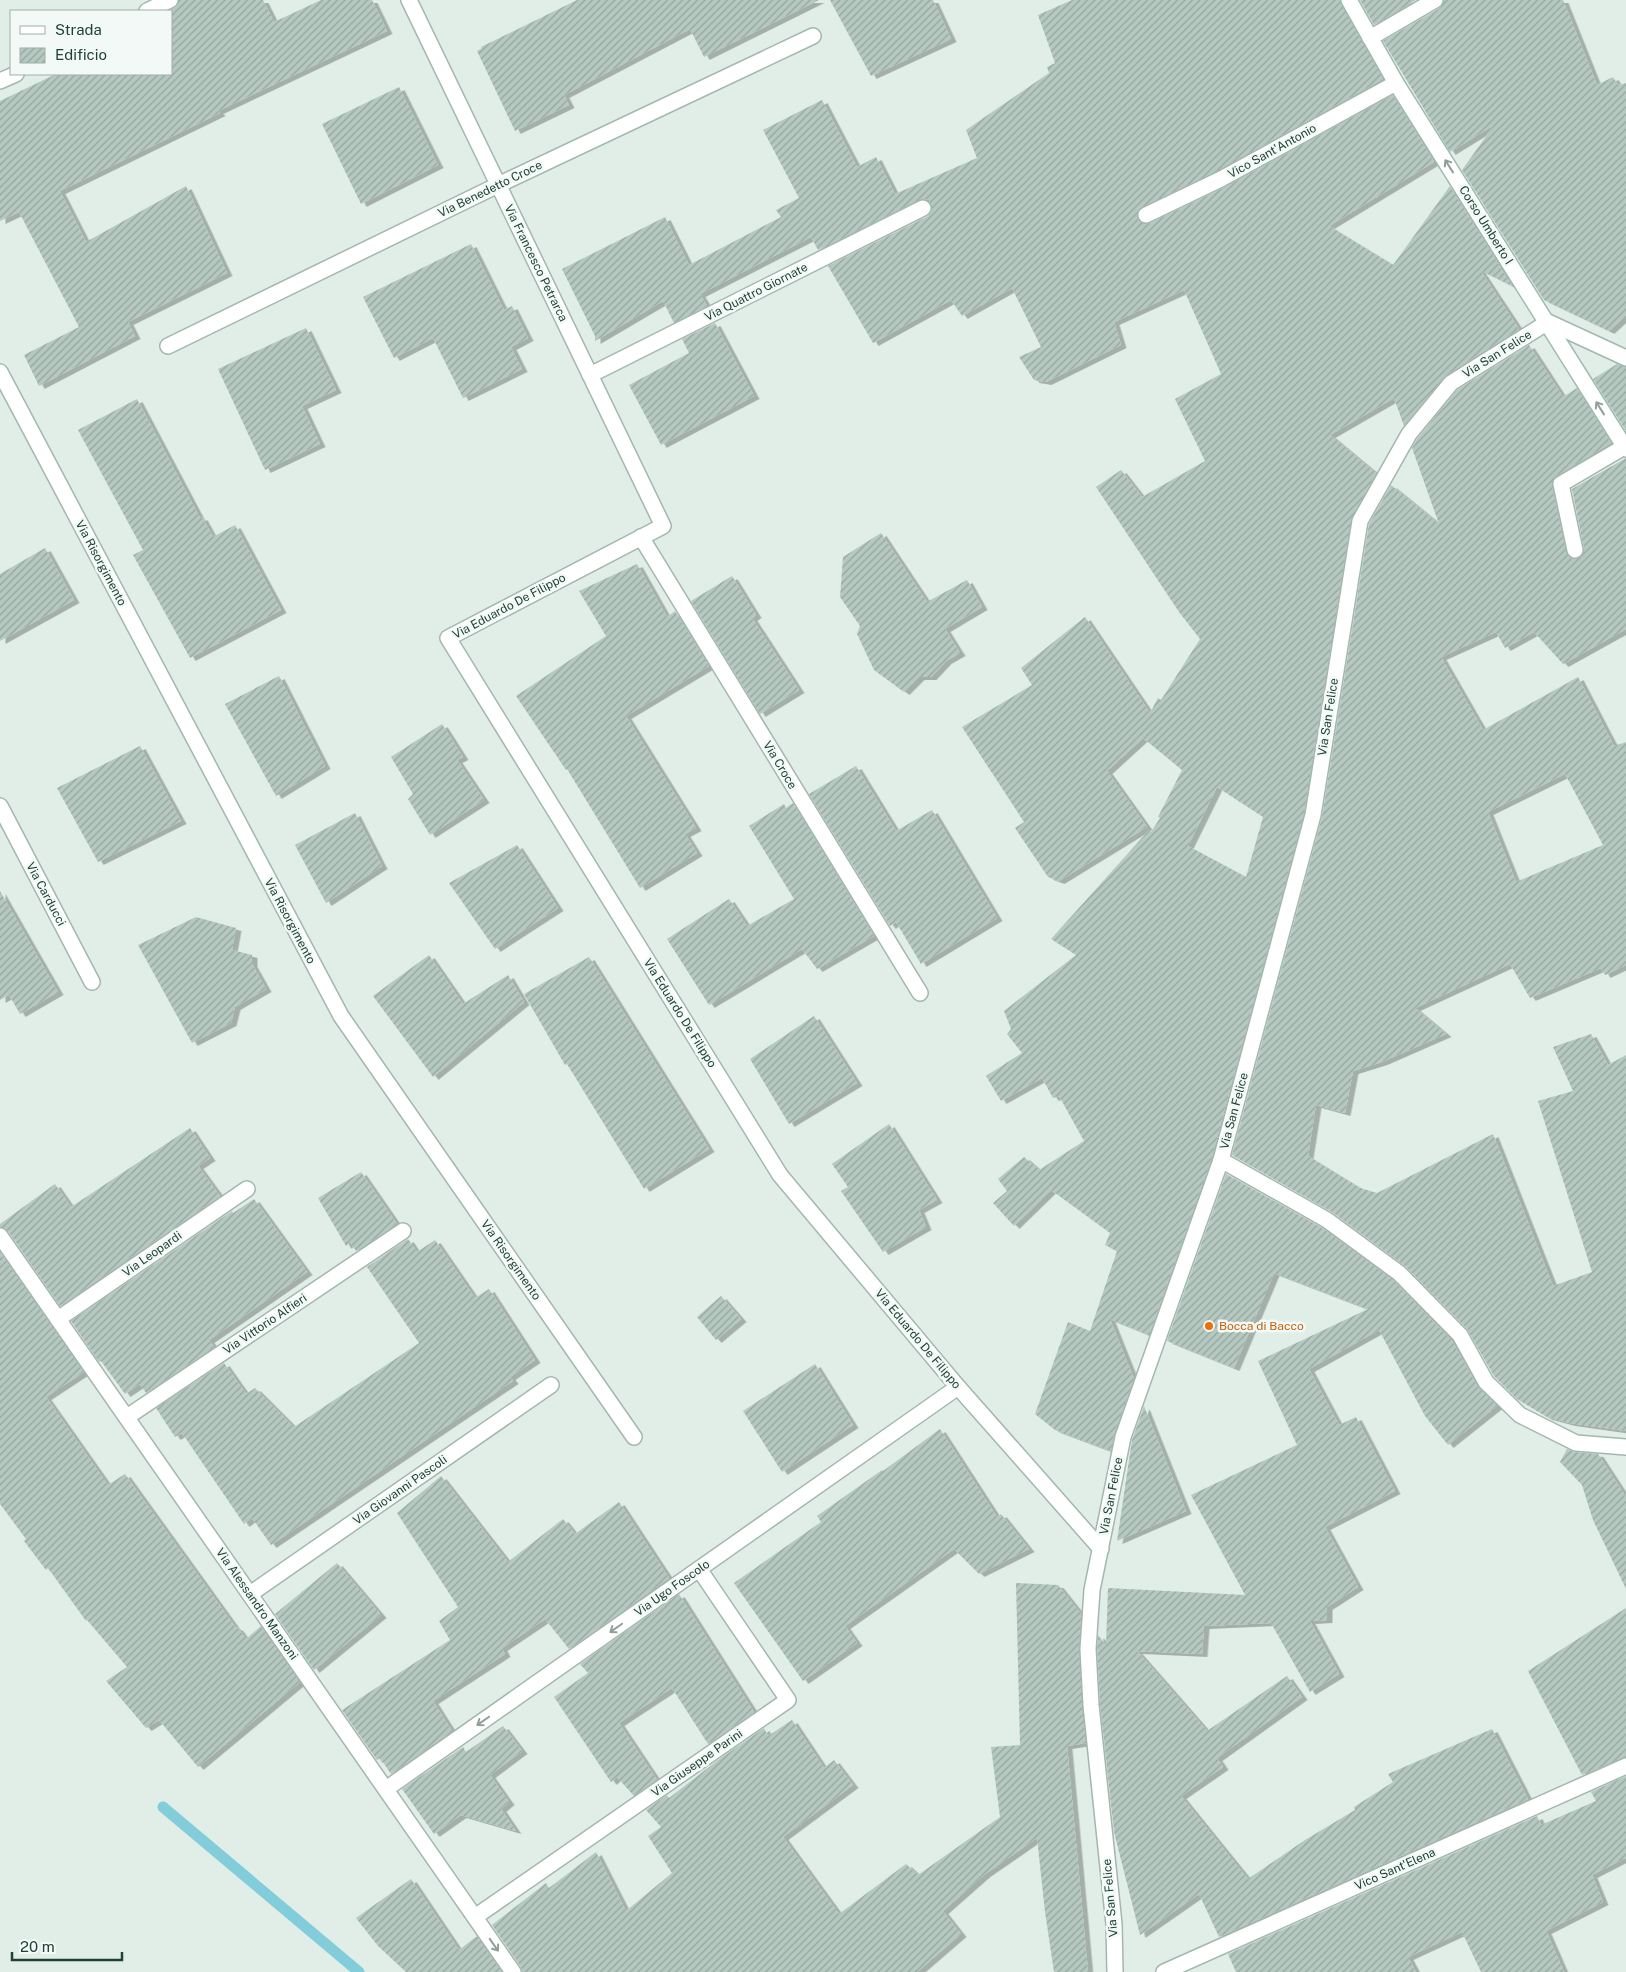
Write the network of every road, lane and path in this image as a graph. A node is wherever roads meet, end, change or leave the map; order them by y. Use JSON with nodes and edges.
{"nodes":[{"id":1,"x":170,"y":0,"type":"edge"},
{"id":2,"x":408,"y":0,"type":"edge"},
{"id":3,"x":1349,"y":0,"type":"edge"},
{"id":4,"x":1435,"y":0,"type":"edge"},
{"id":5,"x":149,"y":10,"type":"edge"},
{"id":6,"x":813,"y":36,"type":"dead end"},
{"id":7,"x":1370,"y":38,"type":"junction"},
{"id":8,"x":14,"y":75,"type":"edge"},
{"id":9,"x":0,"y":81,"type":"edge"},
{"id":10,"x":1396,"y":83,"type":"junction"},
{"id":11,"x":498,"y":185,"type":"junction"},
{"id":12,"x":923,"y":208,"type":"dead end"},
{"id":13,"x":1146,"y":215,"type":"dead end"},
{"id":14,"x":1548,"y":322,"type":"junction"},
{"id":15,"x":168,"y":346,"type":"dead end"},
{"id":16,"x":1626,"y":358,"type":"edge"},
{"id":17,"x":0,"y":372,"type":"edge"},
{"id":18,"x":590,"y":375,"type":"junction"},
{"id":19,"x":1625,"y":448,"type":"edge"},
{"id":20,"x":663,"y":526,"type":"joint"},
{"id":21,"x":641,"y":537,"type":"junction"},
{"id":22,"x":1575,"y":550,"type":"dead end"},
{"id":23,"x":0,"y":806,"type":"edge"},
{"id":24,"x":92,"y":982,"type":"dead end"},
{"id":25,"x":920,"y":993,"type":"dead end"},
{"id":26,"x":1221,"y":1160,"type":"junction"},
{"id":27,"x":247,"y":1189,"type":"dead end"},
{"id":28,"x":403,"y":1231,"type":"dead end"},
{"id":29,"x":0,"y":1236,"type":"edge"},
{"id":30,"x":58,"y":1319,"type":"junction"},
{"id":31,"x":550,"y":1385,"type":"dead end"},
{"id":32,"x":958,"y":1387,"type":"junction"},
{"id":33,"x":127,"y":1417,"type":"junction"},
{"id":34,"x":634,"y":1437,"type":"dead end"},
{"id":35,"x":1626,"y":1447,"type":"edge"},
{"id":36,"x":1102,"y":1549,"type":"junction"},
{"id":37,"x":698,"y":1570,"type":"junction"},
{"id":38,"x":250,"y":1594,"type":"junction"},
{"id":39,"x":1626,"y":1766,"type":"edge"},
{"id":40,"x":386,"y":1790,"type":"junction"},
{"id":41,"x":476,"y":1917,"type":"junction"},
{"id":42,"x":514,"y":1972,"type":"edge"},
{"id":43,"x":1115,"y":1972,"type":"edge"},
{"id":44,"x":1164,"y":1972,"type":"edge"}],
"edges":[{"from":1,"to":5,"type":"street"},
{"from":2,"to":11,"type":"street","name":"Via Francesco Petrarca"},
{"from":3,"to":7,"type":"street","name":"Corso Umberto I"},
{"from":4,"to":7,"type":"street"},
{"from":6,"to":11,"type":"street","name":"Via Benedetto Croce"},
{"from":7,"to":10,"type":"street","name":"Corso Umberto I"},
{"from":8,"to":9,"type":"street"},
{"from":10,"to":13,"type":"street","name":"Vico Sant'Antonio"},
{"from":14,"to":10,"type":"street","name":"Corso Umberto I","one_way":true},
{"from":11,"to":15,"type":"street","name":"Via Benedetto Croce"},
{"from":11,"to":18,"type":"street","name":"Via Francesco Petrarca"},
{"from":12,"to":18,"type":"street","name":"Via Quattro Giornate"},
{"from":14,"to":16,"type":"street"},
{"from":19,"to":14,"type":"street","name":"Corso Umberto I","one_way":true},
{"from":14,"to":26,"type":"street","name":"Via San Felice"},
{"from":17,"to":34,"type":"street","name":"Via Risorgimento"},
{"from":18,"to":20,"type":"street","name":"Via Francesco Petrarca"},
{"from":19,"to":22,"type":"street"},
{"from":20,"to":21,"type":"street","name":"Via Eduardo De Filippo"},
{"from":21,"to":25,"type":"street","name":"Via Croce"},
{"from":21,"to":32,"type":"street","name":"Via Eduardo De Filippo"},
{"from":23,"to":24,"type":"street","name":"Via Carducci"},
{"from":26,"to":35,"type":"street"},
{"from":26,"to":36,"type":"street","name":"Via San Felice"},
{"from":27,"to":30,"type":"street","name":"Via Leopardi"},
{"from":28,"to":33,"type":"street","name":"Via Vittorio Alfieri"},
{"from":29,"to":30,"type":"street","name":"Via Alessandro Manzoni"},
{"from":30,"to":33,"type":"street","name":"Via Alessandro Manzoni"},
{"from":31,"to":38,"type":"street","name":"Via Giovanni Pascoli"},
{"from":32,"to":36,"type":"street","name":"Via Eduardo De Filippo"},
{"from":32,"to":37,"type":"street","name":"Via Ugo Foscolo"},
{"from":33,"to":38,"type":"street","name":"Via Alessandro Manzoni"},
{"from":36,"to":43,"type":"street","name":"Via San Felice"},
{"from":37,"to":40,"type":"street","name":"Via Ugo Foscolo","one_way":true},
{"from":37,"to":41,"type":"street","name":"Via Giuseppe Parini"},
{"from":38,"to":40,"type":"street","name":"Via Alessandro Manzoni"},
{"from":39,"to":44,"type":"street","name":"Vico Sant'Elena"},
{"from":40,"to":41,"type":"street","name":"Via Alessandro Manzoni"},
{"from":41,"to":42,"type":"street","name":"Via Alessandro Manzoni","one_way":true}]}
